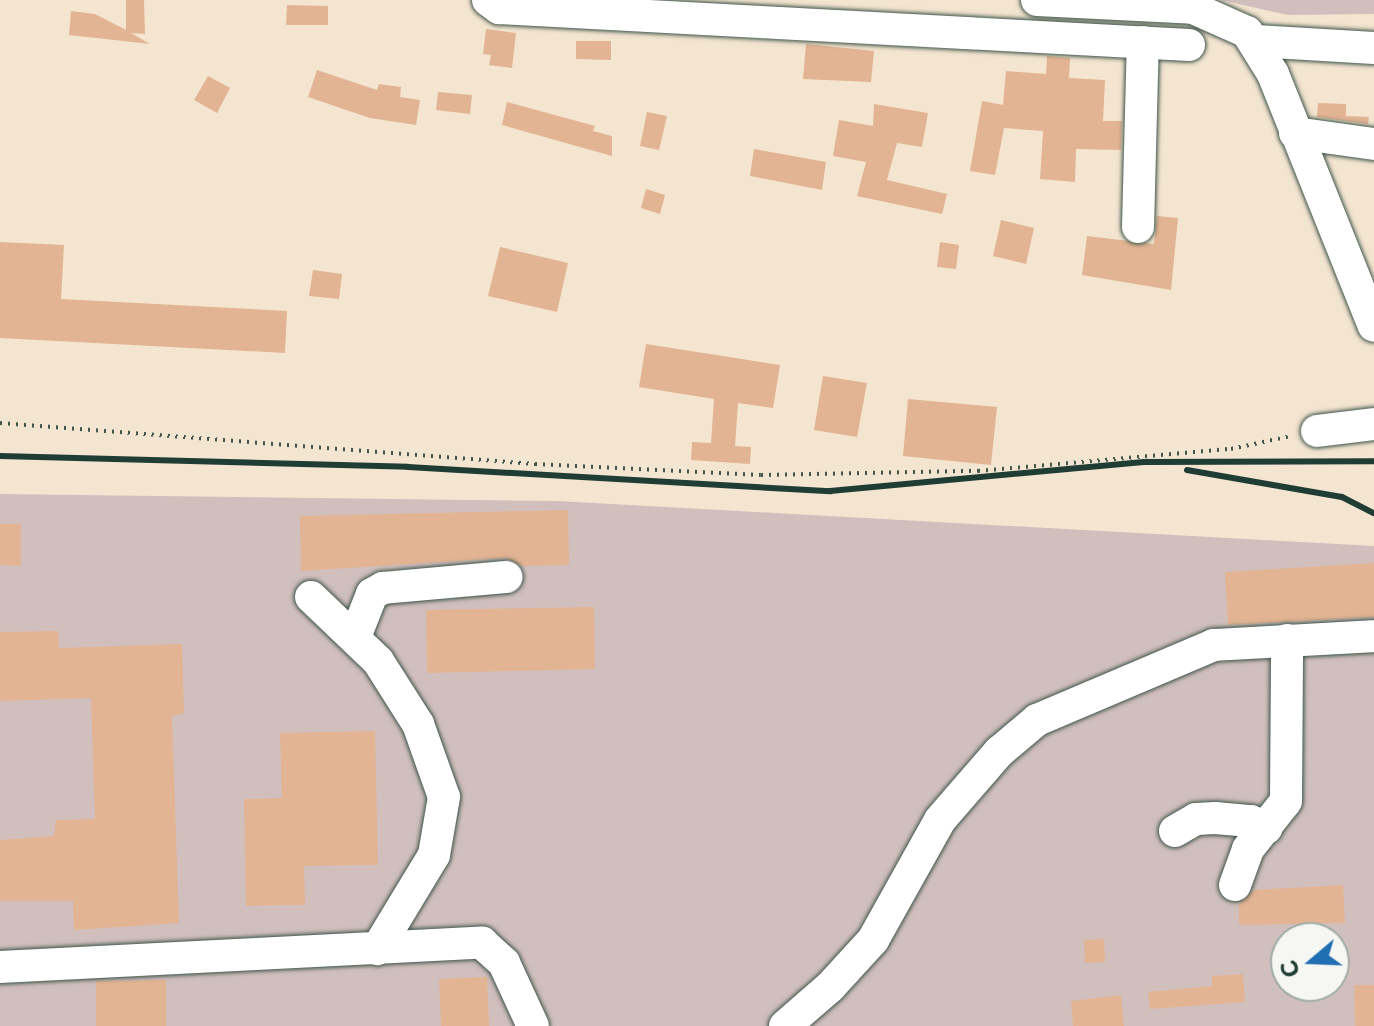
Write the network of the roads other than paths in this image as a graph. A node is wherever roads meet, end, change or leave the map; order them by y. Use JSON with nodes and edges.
{"nodes":[{"id":1,"x":488,"y":0,"type":"edge"},
{"id":2,"x":1037,"y":0,"type":"edge"},
{"id":3,"x":1256,"y":41,"type":"junction"},
{"id":4,"x":1143,"y":42,"type":"junction"},
{"id":5,"x":1189,"y":45,"type":"dead end"},
{"id":6,"x":1374,"y":48,"type":"edge"},
{"id":7,"x":1295,"y":133,"type":"junction"},
{"id":8,"x":1374,"y":144,"type":"edge"},
{"id":9,"x":1138,"y":227,"type":"dead end"},
{"id":10,"x":1374,"y":326,"type":"edge"},
{"id":11,"x":1374,"y":424,"type":"edge"},
{"id":12,"x":1317,"y":431,"type":"road end"},
{"id":13,"x":507,"y":577,"type":"dead end"},
{"id":14,"x":311,"y":597,"type":"dead end"},
{"id":15,"x":1374,"y":636,"type":"edge"},
{"id":16,"x":355,"y":637,"type":"junction"},
{"id":17,"x":1287,"y":640,"type":"junction"},
{"id":18,"x":1267,"y":828,"type":"junction"},
{"id":19,"x":1175,"y":831,"type":"dead end"},
{"id":20,"x":1235,"y":885,"type":"dead end"},
{"id":21,"x":377,"y":949,"type":"junction"},
{"id":22,"x":0,"y":967,"type":"edge"},
{"id":23,"x":533,"y":1026,"type":"edge"},
{"id":24,"x":785,"y":1026,"type":"edge"}],
"edges":[{"from":1,"to":4,"type":"street"},
{"from":2,"to":3,"type":"street"},
{"from":3,"to":6,"type":"street"},
{"from":3,"to":7,"type":"street"},
{"from":4,"to":5,"type":"street"},
{"from":4,"to":9,"type":"street"},
{"from":7,"to":8,"type":"street"},
{"from":7,"to":10,"type":"street"},
{"from":11,"to":12,"type":"street"},
{"from":13,"to":16,"type":"street"},
{"from":14,"to":16,"type":"street"},
{"from":15,"to":17,"type":"street"},
{"from":16,"to":21,"type":"street"},
{"from":17,"to":18,"type":"street"},
{"from":17,"to":24,"type":"street"},
{"from":18,"to":19,"type":"street"},
{"from":18,"to":20,"type":"street"},
{"from":21,"to":22,"type":"street"},
{"from":21,"to":23,"type":"street"}]}
